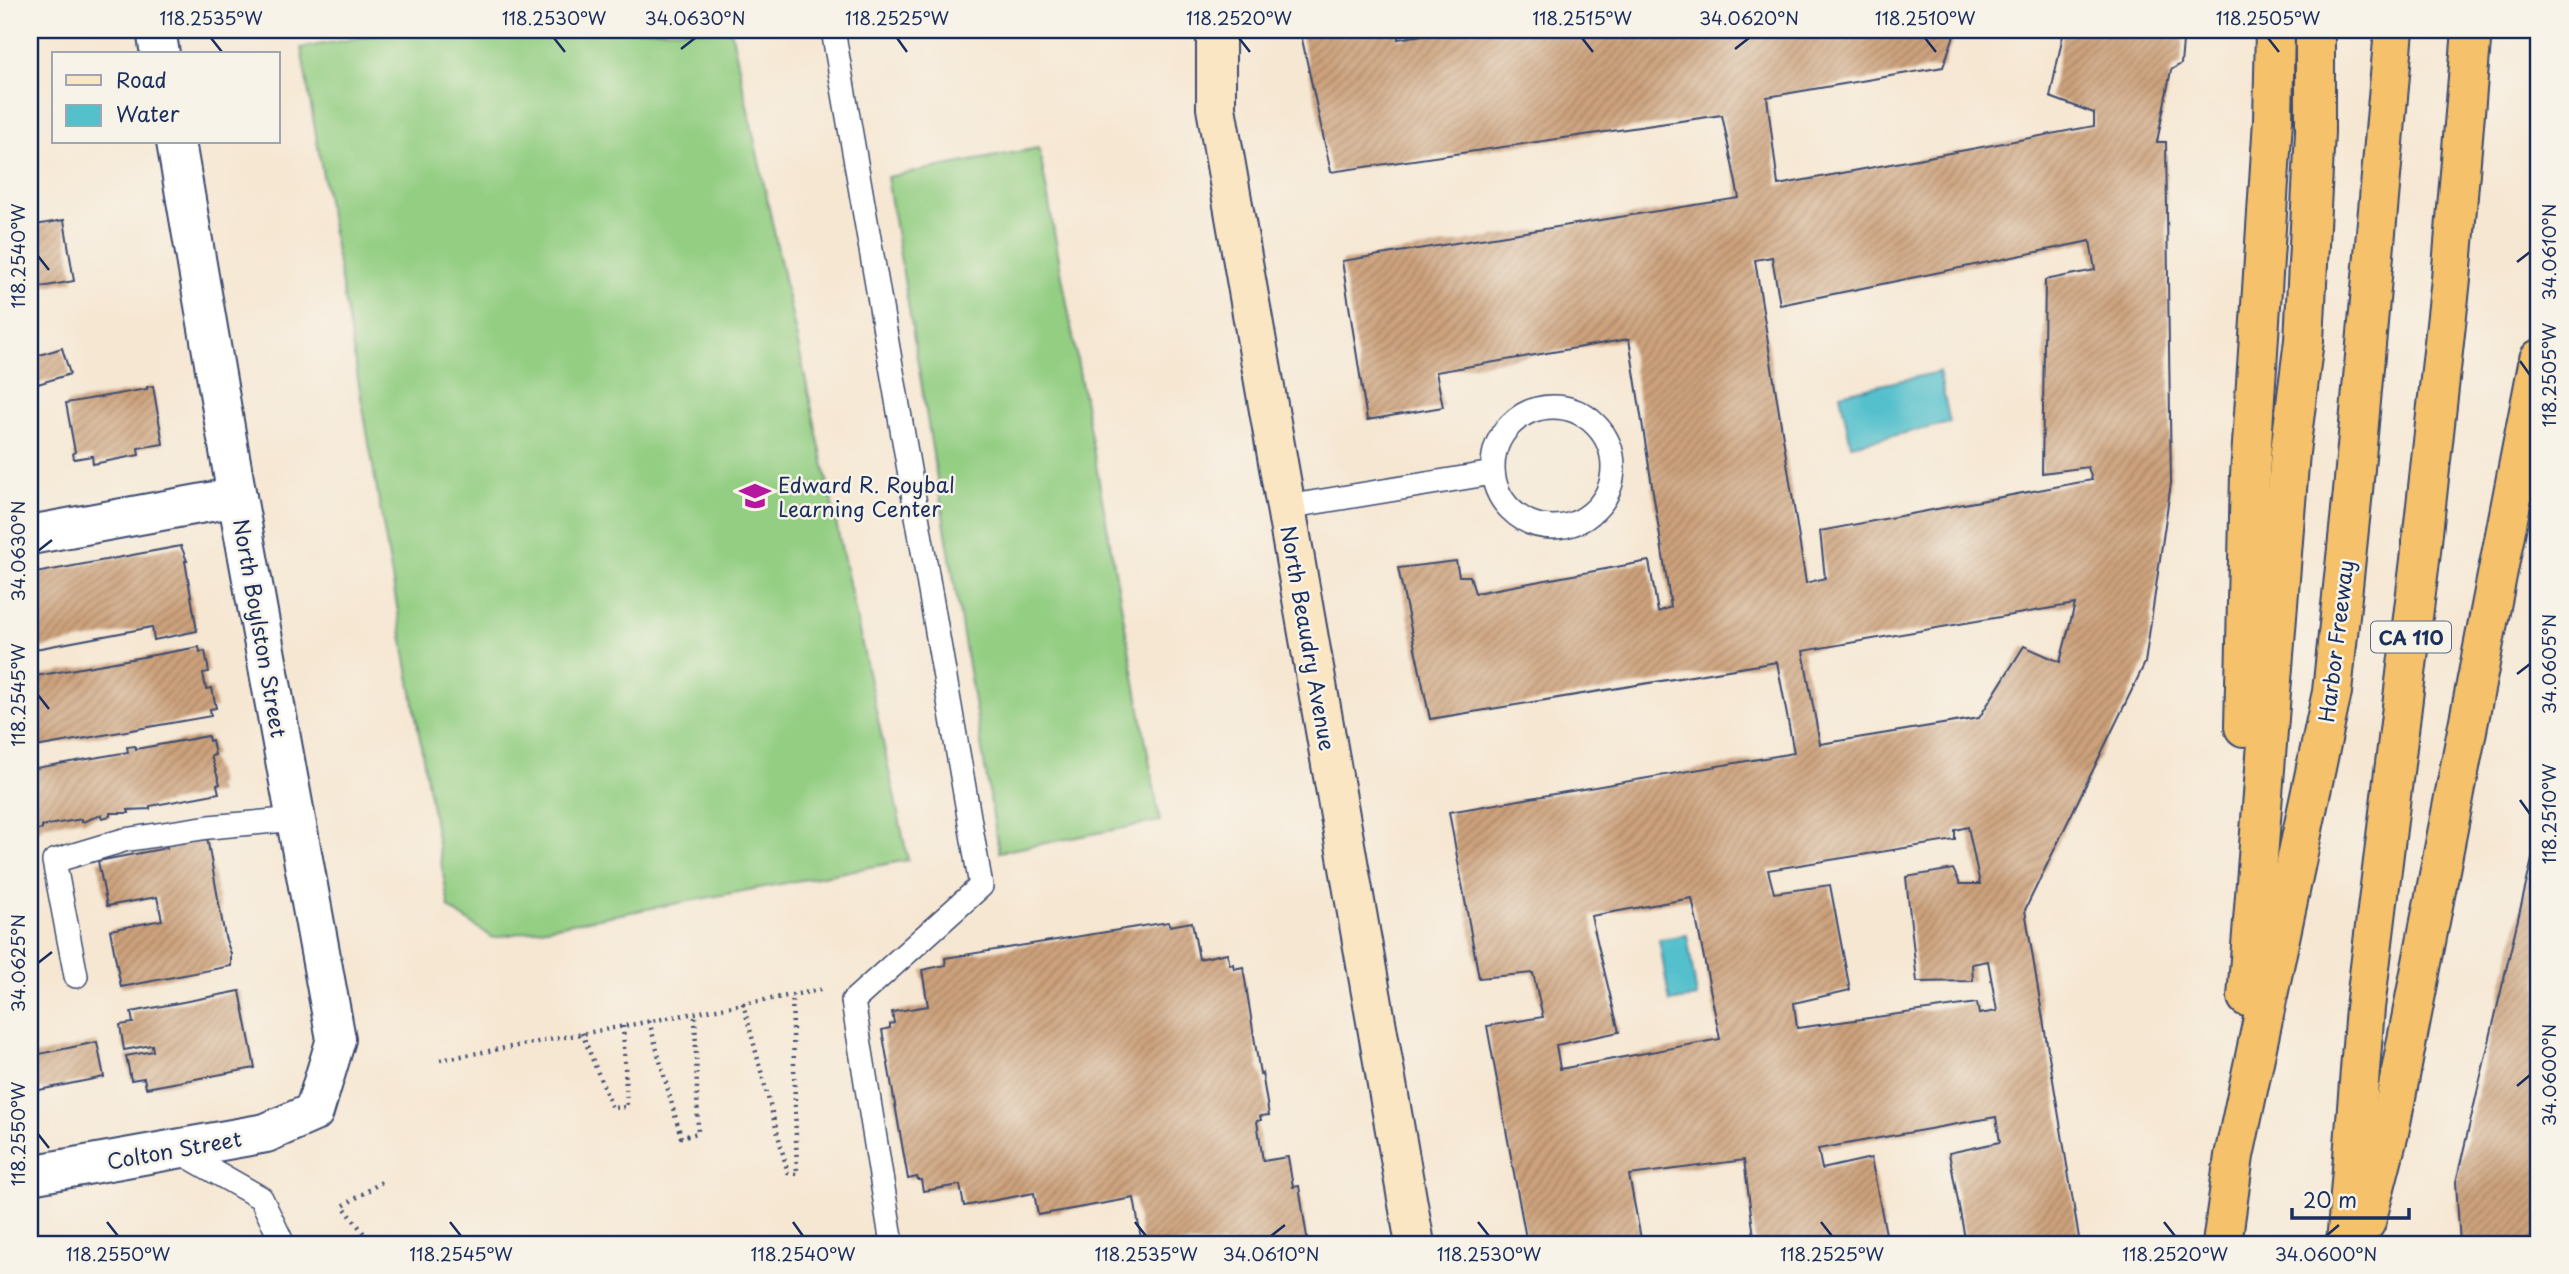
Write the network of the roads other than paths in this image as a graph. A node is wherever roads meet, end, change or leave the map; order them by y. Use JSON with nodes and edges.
{"nodes":[{"id":1,"x":156,"y":30,"type":"edge"},
{"id":2,"x":833,"y":30,"type":"edge"},
{"id":3,"x":1216,"y":30,"type":"edge"},
{"id":4,"x":2275,"y":30,"type":"edge"},
{"id":5,"x":2315,"y":30,"type":"edge"},
{"id":6,"x":2394,"y":30,"type":"edge"},
{"id":7,"x":2472,"y":30,"type":"edge"},
{"id":8,"x":160,"y":52,"type":"edge"},
{"id":9,"x":176,"y":144,"type":"edge"},
{"id":10,"x":2539,"y":359,"type":"edge"},
{"id":11,"x":1493,"y":472,"type":"junction"},
{"id":12,"x":237,"y":497,"type":"junction"},
{"id":13,"x":1286,"y":507,"type":"junction"},
{"id":14,"x":30,"y":535,"type":"edge"},
{"id":15,"x":296,"y":820,"type":"junction"},
{"id":16,"x":76,"y":976,"type":"dead end"},
{"id":17,"x":314,"y":1112,"type":"joint"},
{"id":18,"x":175,"y":1149,"type":"junction"},
{"id":19,"x":2235,"y":1156,"type":"junction"},
{"id":20,"x":30,"y":1175,"type":"edge"},
{"id":21,"x":283,"y":1244,"type":"edge"},
{"id":22,"x":892,"y":1244,"type":"edge"},
{"id":23,"x":1415,"y":1244,"type":"edge"},
{"id":24,"x":2222,"y":1244,"type":"edge"},
{"id":25,"x":2346,"y":1244,"type":"edge"},
{"id":26,"x":2360,"y":1244,"type":"edge"}],
"edges":[{"from":1,"to":8,"type":"street"},
{"from":2,"to":22,"type":"lane"},
{"from":3,"to":13,"type":"street","name":"North Beaudry Avenue"},
{"from":4,"to":19,"type":"highway"},
{"from":5,"to":19,"type":"highway"},
{"from":6,"to":19,"type":"highway","name":"Harbor Freeway","number":"CA 110"},
{"from":7,"to":25,"type":"highway","number":"CA 110"},
{"from":9,"to":12,"type":"street","name":"North Boylston Street"},
{"from":10,"to":26,"type":"highway"},
{"from":11,"to":11,"type":"lane"},
{"from":11,"to":13,"type":"lane"},
{"from":12,"to":14,"type":"street"},
{"from":12,"to":15,"type":"street","name":"North Boylston Street"},
{"from":13,"to":23,"type":"street","name":"North Beaudry Avenue"},
{"from":15,"to":16,"type":"lane"},
{"from":15,"to":17,"type":"street","name":"North Boylston Street"},
{"from":17,"to":18,"type":"street","name":"Colton Street"},
{"from":18,"to":20,"type":"street","name":"Colton Street"},
{"from":18,"to":21,"type":"lane"},
{"from":19,"to":24,"type":"highway","name":"Harbor Freeway","number":"CA 110"}]}
